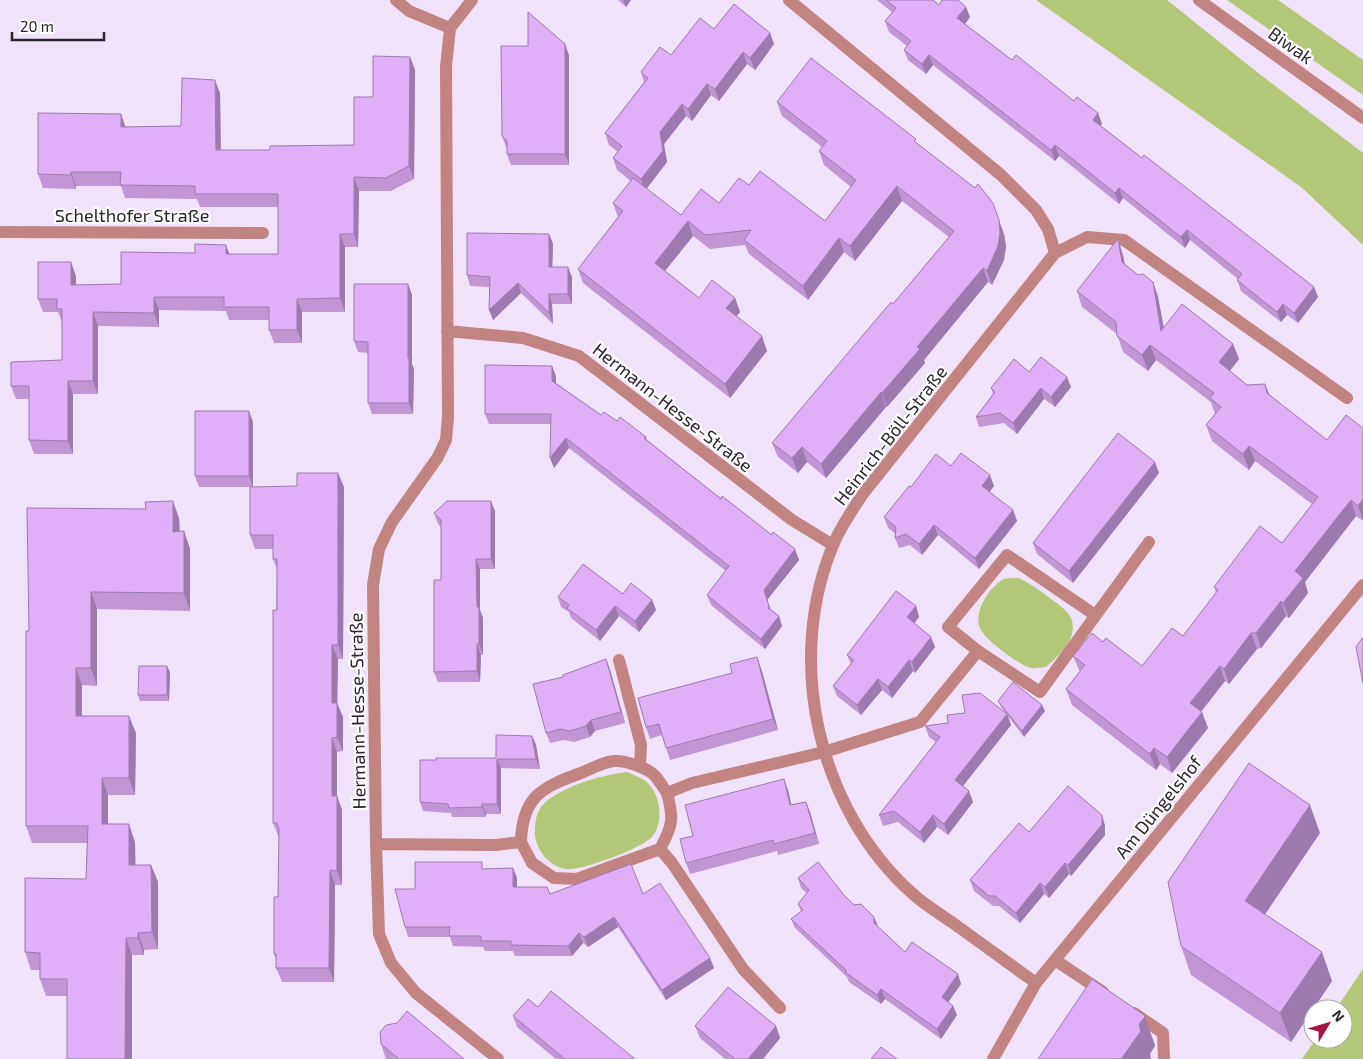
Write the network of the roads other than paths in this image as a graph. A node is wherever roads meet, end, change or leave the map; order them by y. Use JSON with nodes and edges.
{"nodes":[{"id":1,"x":396,"y":0,"type":"edge"},
{"id":2,"x":472,"y":0,"type":"edge"},
{"id":3,"x":789,"y":0,"type":"edge"},
{"id":4,"x":1199,"y":0,"type":"edge"},
{"id":5,"x":450,"y":28,"type":"junction"},
{"id":6,"x":1363,"y":118,"type":"edge"},
{"id":7,"x":0,"y":232,"type":"edge"},
{"id":8,"x":263,"y":233,"type":"dead end"},
{"id":9,"x":1055,"y":254,"type":"junction"},
{"id":10,"x":448,"y":331,"type":"junction"},
{"id":11,"x":1347,"y":398,"type":"dead end"},
{"id":12,"x":1149,"y":542,"type":"dead end"},
{"id":13,"x":833,"y":545,"type":"junction"},
{"id":14,"x":1363,"y":585,"type":"edge"},
{"id":15,"x":1095,"y":615,"type":"junction"},
{"id":16,"x":978,"y":651,"type":"junction"},
{"id":17,"x":618,"y":660,"type":"dead end"},
{"id":18,"x":824,"y":752,"type":"junction"},
{"id":19,"x":640,"y":767,"type":"junction"},
{"id":20,"x":667,"y":793,"type":"junction"},
{"id":21,"x":521,"y":842,"type":"junction"},
{"id":22,"x":376,"y":844,"type":"junction"},
{"id":23,"x":660,"y":849,"type":"junction"},
{"id":24,"x":1055,"y":960,"type":"junction"},
{"id":25,"x":1036,"y":983,"type":"junction"},
{"id":26,"x":780,"y":1008,"type":"dead end"},
{"id":27,"x":498,"y":1059,"type":"edge"},
{"id":28,"x":993,"y":1059,"type":"edge"},
{"id":29,"x":1164,"y":1059,"type":"edge"}],
"edges":[{"from":1,"to":5,"type":"street"},
{"from":2,"to":5,"type":"street"},
{"from":3,"to":9,"type":"street"},
{"from":4,"to":6,"type":"street","name":"Biwak"},
{"from":5,"to":10,"type":"street","name":"Hermann-Hesse-Straße"},
{"from":7,"to":8,"type":"street","name":"Schelthofer Straße"},
{"from":9,"to":11,"type":"street","name":"Heinrich-Böll-Straße"},
{"from":9,"to":13,"type":"street","name":"Heinrich-Böll-Straße"},
{"from":10,"to":13,"type":"street","name":"Hermann-Hesse-Straße"},
{"from":10,"to":22,"type":"street","name":"Hermann-Hesse-Straße"},
{"from":12,"to":15,"type":"street"},
{"from":13,"to":18,"type":"street","name":"Heinrich-Böll-Straße"},
{"from":14,"to":24,"type":"street","name":"Am Düngelshof"},
{"from":15,"to":16,"type":"street"},
{"from":15,"to":16,"type":"street"},
{"from":16,"to":18,"type":"street"},
{"from":17,"to":19,"type":"street"},
{"from":18,"to":20,"type":"street"},
{"from":18,"to":25,"type":"street","name":"Heinrich-Böll-Straße"},
{"from":19,"to":20,"type":"street"},
{"from":19,"to":21,"type":"street"},
{"from":20,"to":23,"type":"street"},
{"from":21,"to":22,"type":"street"},
{"from":21,"to":23,"type":"street"},
{"from":22,"to":27,"type":"street","name":"Hermann-Hesse-Straße"},
{"from":23,"to":26,"type":"street"},
{"from":24,"to":25,"type":"street","name":"Am Düngelshof"},
{"from":24,"to":29,"type":"street"},
{"from":25,"to":28,"type":"street","name":"Am Düngelshof"}]}
